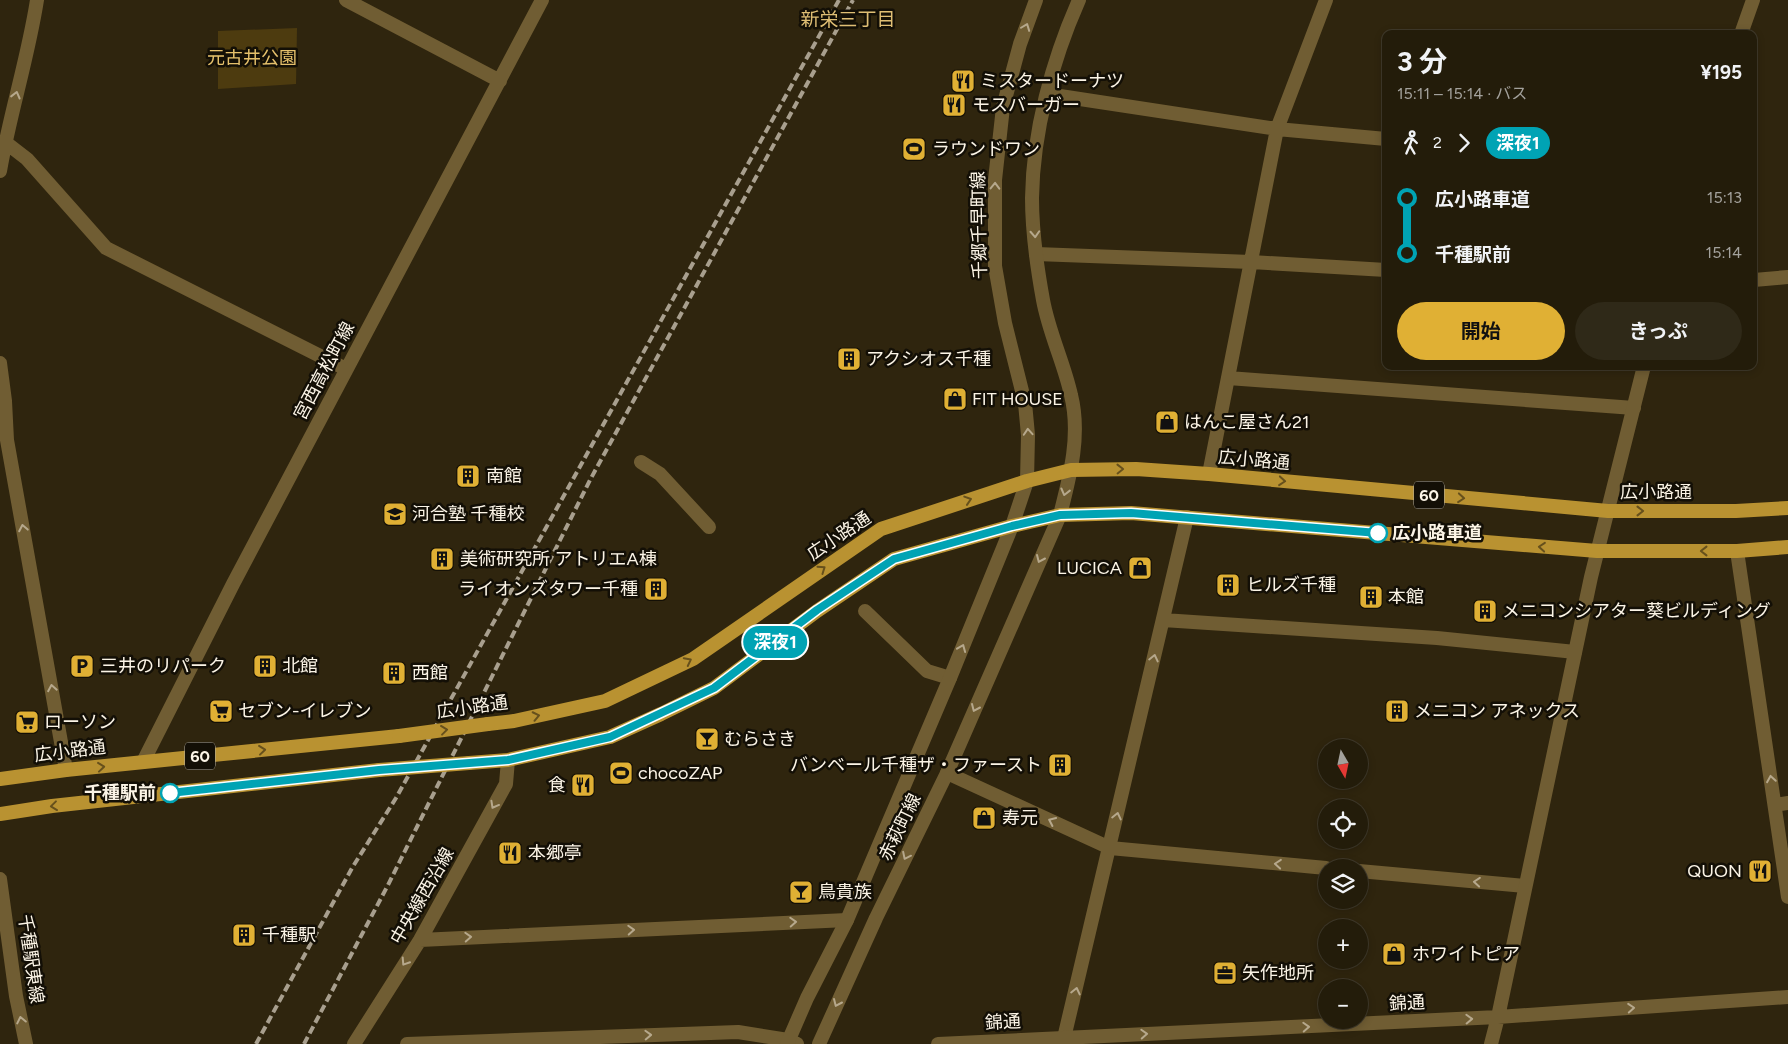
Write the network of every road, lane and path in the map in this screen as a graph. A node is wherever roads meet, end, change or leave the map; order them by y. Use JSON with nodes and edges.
{"nodes":[{"id":1,"x":37,"y":0,"type":"edge"},
{"id":2,"x":346,"y":0,"type":"edge"},
{"id":3,"x":542,"y":0,"type":"edge"},
{"id":4,"x":1036,"y":0,"type":"edge"},
{"id":5,"x":1079,"y":0,"type":"edge"},
{"id":6,"x":1326,"y":0,"type":"edge"},
{"id":7,"x":1754,"y":0,"type":"edge"},
{"id":8,"x":1743,"y":30,"type":"edge"},
{"id":9,"x":500,"y":81,"type":"junction"},
{"id":10,"x":1047,"y":94,"type":"junction"},
{"id":11,"x":1277,"y":129,"type":"junction"},
{"id":12,"x":1382,"y":139,"type":"edge"},
{"id":13,"x":2,"y":142,"type":"edge"},
{"id":14,"x":0,"y":171,"type":"edge"},
{"id":15,"x":1036,"y":254,"type":"junction"},
{"id":16,"x":1251,"y":262,"type":"junction"},
{"id":17,"x":1382,"y":270,"type":"edge"},
{"id":18,"x":1788,"y":277,"type":"edge"},
{"id":19,"x":1757,"y":280,"type":"edge"},
{"id":20,"x":0,"y":363,"type":"edge"},
{"id":21,"x":346,"y":369,"type":"junction"},
{"id":22,"x":1643,"y":370,"type":"edge"},
{"id":23,"x":1228,"y":378,"type":"junction"},
{"id":24,"x":1634,"y":408,"type":"junction"},
{"id":25,"x":641,"y":462,"type":"dead end"},
{"id":26,"x":1071,"y":470,"type":"junction"},
{"id":27,"x":1209,"y":474,"type":"junction"},
{"id":28,"x":1027,"y":481,"type":"junction"},
{"id":29,"x":1788,"y":508,"type":"edge"},
{"id":30,"x":1608,"y":511,"type":"junction"},
{"id":31,"x":1060,"y":515,"type":"junction"},
{"id":32,"x":1187,"y":517,"type":"junction"},
{"id":33,"x":1012,"y":526,"type":"junction"},
{"id":34,"x":709,"y":527,"type":"dead end"},
{"id":35,"x":1788,"y":547,"type":"edge"},
{"id":36,"x":1597,"y":551,"type":"junction"},
{"id":37,"x":1737,"y":551,"type":"junction"},
{"id":38,"x":865,"y":610,"type":"dead end"},
{"id":39,"x":1163,"y":620,"type":"junction"},
{"id":40,"x":1575,"y":652,"type":"junction"},
{"id":41,"x":950,"y":678,"type":"junction"},
{"id":42,"x":508,"y":760,"type":"junction"},
{"id":43,"x":144,"y":762,"type":"junction"},
{"id":44,"x":66,"y":770,"type":"junction"},
{"id":45,"x":947,"y":773,"type":"junction"},
{"id":46,"x":0,"y":779,"type":"edge"},
{"id":47,"x":1782,"y":804,"type":"edge"},
{"id":48,"x":0,"y":814,"type":"edge"},
{"id":49,"x":1110,"y":848,"type":"junction"},
{"id":50,"x":1318,"y":867,"type":"edge"},
{"id":51,"x":1368,"y":872,"type":"edge"},
{"id":52,"x":0,"y":879,"type":"edge"},
{"id":53,"x":1525,"y":886,"type":"junction"},
{"id":54,"x":1788,"y":897,"type":"edge"},
{"id":55,"x":847,"y":920,"type":"junction"},
{"id":56,"x":420,"y":940,"type":"junction"},
{"id":57,"x":1788,"y":997,"type":"edge"},
{"id":58,"x":1498,"y":1017,"type":"junction"},
{"id":59,"x":1064,"y":1038,"type":"junction"},
{"id":60,"x":791,"y":1043,"type":"edge"},
{"id":61,"x":26,"y":1044,"type":"edge"},
{"id":62,"x":354,"y":1044,"type":"edge"},
{"id":63,"x":407,"y":1044,"type":"edge"},
{"id":64,"x":819,"y":1044,"type":"edge"},
{"id":65,"x":938,"y":1044,"type":"edge"},
{"id":66,"x":1490,"y":1044,"type":"edge"}],
"edges":[{"from":13,"to":1,"type":"street","one_way":true},
{"from":2,"to":9,"type":"street"},
{"from":3,"to":9,"type":"street","name":"宮西高松町線"},
{"from":28,"to":4,"type":"street","name":"千郷千早町線","one_way":true},
{"from":5,"to":10,"type":"street"},
{"from":6,"to":11,"type":"street"},
{"from":7,"to":8,"type":"street"},
{"from":9,"to":21,"type":"street","name":"宮西高松町線"},
{"from":10,"to":11,"type":"street"},
{"from":10,"to":15,"type":"street","one_way":true},
{"from":11,"to":12,"type":"street"},
{"from":11,"to":16,"type":"street"},
{"from":13,"to":14,"type":"street"},
{"from":13,"to":21,"type":"street"},
{"from":15,"to":16,"type":"street"},
{"from":15,"to":26,"type":"street"},
{"from":16,"to":17,"type":"street"},
{"from":16,"to":23,"type":"street"},
{"from":18,"to":19,"type":"street"},
{"from":44,"to":20,"type":"street","one_way":true},
{"from":21,"to":43,"type":"street","name":"宮西高松町線"},
{"from":22,"to":24,"type":"street"},
{"from":23,"to":24,"type":"street"},
{"from":23,"to":27,"type":"street"},
{"from":24,"to":30,"type":"street"},
{"from":25,"to":34,"type":"street"},
{"from":26,"to":27,"type":"main road","name":"広小路通","number":"60","one_way":true},
{"from":26,"to":28,"type":"main road","name":"広小路通","number":"60"},
{"from":26,"to":31,"type":"street","name":"赤萩町線","one_way":true},
{"from":27,"to":30,"type":"main road","name":"広小路通","number":"60","one_way":true},
{"from":28,"to":33,"type":"street","name":"千郷千早町線"},
{"from":43,"to":28,"type":"main road","name":"広小路通","number":"60","one_way":true,"bridge":true},
{"from":30,"to":29,"type":"main road","name":"広小路通","number":"60","one_way":true},
{"from":30,"to":36,"type":"street"},
{"from":31,"to":32,"type":"main road","number":"60"},
{"from":31,"to":33,"type":"main road","number":"60"},
{"from":31,"to":45,"type":"street","name":"赤萩町線","one_way":true},
{"from":36,"to":32,"type":"main road","number":"60","one_way":true},
{"from":32,"to":39,"type":"street"},
{"from":41,"to":33,"type":"street","name":"赤萩町線","one_way":true},
{"from":33,"to":42,"type":"main road","number":"60"},
{"from":35,"to":37,"type":"main road","number":"60"},
{"from":37,"to":36,"type":"main road","number":"60","one_way":true},
{"from":36,"to":40,"type":"street"},
{"from":47,"to":37,"type":"street","one_way":true},
{"from":38,"to":41,"type":"street"},
{"from":39,"to":40,"type":"street"},
{"from":49,"to":39,"type":"street","one_way":true},
{"from":40,"to":53,"type":"street"},
{"from":41,"to":55,"type":"street","name":"赤萩町線"},
{"from":42,"to":48,"type":"main road","number":"60","one_way":true,"bridge":true},
{"from":42,"to":56,"type":"street","name":"中央線西沿線","one_way":true},
{"from":44,"to":43,"type":"main road","name":"広小路通","number":"60","one_way":true},
{"from":44,"to":46,"type":"main road","name":"広小路通","number":"60"},
{"from":49,"to":45,"type":"street","one_way":true},
{"from":45,"to":64,"type":"street","name":"赤萩町線","one_way":true},
{"from":47,"to":54,"type":"street"},
{"from":50,"to":49,"type":"street","one_way":true},
{"from":59,"to":49,"type":"street","one_way":true},
{"from":53,"to":51,"type":"street","one_way":true},
{"from":61,"to":52,"type":"street","name":"千種駅東線","one_way":true},
{"from":53,"to":58,"type":"street"},
{"from":56,"to":55,"type":"street","one_way":true},
{"from":55,"to":60,"type":"street","name":"赤萩町線"},
{"from":56,"to":62,"type":"street","name":"中央線西沿線","one_way":true},
{"from":58,"to":57,"type":"street","name":"錦通","one_way":true},
{"from":59,"to":58,"type":"street","name":"錦通","one_way":true},
{"from":58,"to":66,"type":"street"},
{"from":59,"to":65,"type":"street","name":"錦通"},
{"from":63,"to":60,"type":"street","one_way":true}]}
